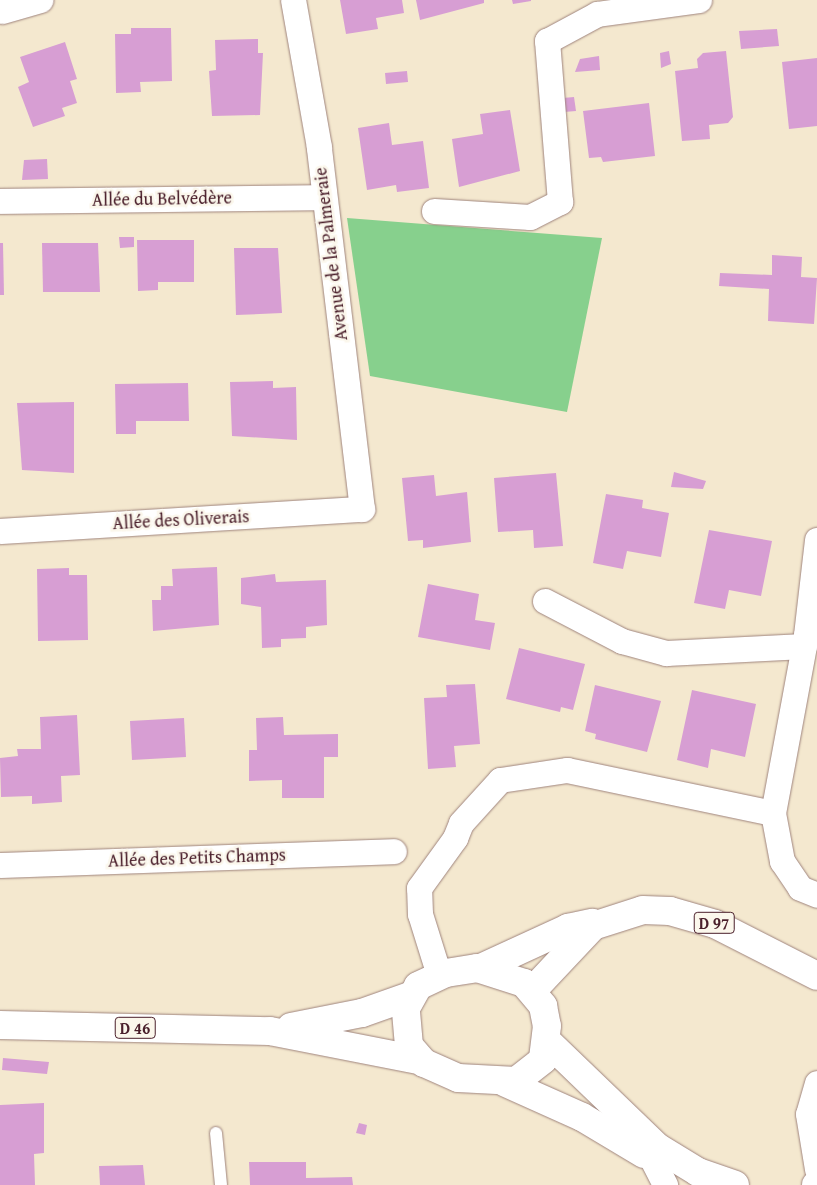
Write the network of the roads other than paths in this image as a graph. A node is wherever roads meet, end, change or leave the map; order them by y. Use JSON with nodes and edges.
{"nodes":[{"id":1,"x":40,"y":0,"type":"edge"},
{"id":2,"x":293,"y":0,"type":"edge"},
{"id":3,"x":699,"y":0,"type":"edge"},
{"id":4,"x":2,"y":11,"type":"dead end"},
{"id":5,"x":324,"y":197,"type":"junction"},
{"id":6,"x":0,"y":201,"type":"edge"},
{"id":7,"x":434,"y":211,"type":"dead end"},
{"id":8,"x":362,"y":509,"type":"joint"},
{"id":9,"x":0,"y":531,"type":"edge"},
{"id":10,"x":817,"y":540,"type":"edge"},
{"id":11,"x":814,"y":587,"type":"edge"},
{"id":12,"x":545,"y":601,"type":"dead end"},
{"id":13,"x":804,"y":646,"type":"junction"},
{"id":14,"x":773,"y":813,"type":"junction"},
{"id":15,"x":394,"y":851,"type":"dead end"},
{"id":16,"x":0,"y":865,"type":"edge"},
{"id":17,"x":817,"y":894,"type":"edge"},
{"id":18,"x":601,"y":922,"type":"junction"},
{"id":19,"x":481,"y":968,"type":"junction"},
{"id":20,"x":439,"y":975,"type":"junction"},
{"id":21,"x":817,"y":976,"type":"edge"},
{"id":22,"x":533,"y":990,"type":"junction"},
{"id":23,"x":410,"y":996,"type":"junction"},
{"id":24,"x":0,"y":1025,"type":"edge"},
{"id":25,"x":270,"y":1031,"type":"junction"},
{"id":26,"x":547,"y":1041,"type":"junction"},
{"id":27,"x":418,"y":1060,"type":"junction"},
{"id":28,"x":506,"y":1083,"type":"junction"},
{"id":29,"x":817,"y":1083,"type":"edge"},
{"id":30,"x":216,"y":1133,"type":"dead end"},
{"id":31,"x":652,"y":1159,"type":"junction"},
{"id":32,"x":817,"y":1169,"type":"edge"},
{"id":33,"x":221,"y":1185,"type":"edge"},
{"id":34,"x":665,"y":1185,"type":"edge"},
{"id":35,"x":691,"y":1185,"type":"edge"},
{"id":36,"x":735,"y":1185,"type":"edge"}],
"edges":[{"from":1,"to":4,"type":"street"},
{"from":2,"to":5,"type":"street","name":"Avenue de la Palmeraie"},
{"from":3,"to":7,"type":"street"},
{"from":5,"to":6,"type":"street","name":"Allée du Belvédère"},
{"from":5,"to":8,"type":"street","name":"Avenue de la Palmeraie"},
{"from":8,"to":9,"type":"street","name":"Allée des Oliverais"},
{"from":10,"to":11,"type":"street"},
{"from":11,"to":13,"type":"street"},
{"from":12,"to":13,"type":"street"},
{"from":13,"to":14,"type":"street"},
{"from":14,"to":17,"type":"street"},
{"from":14,"to":20,"type":"street"},
{"from":15,"to":16,"type":"street","name":"Allée des Petits Champs"},
{"from":18,"to":19,"type":"main road","number":"D 97"},
{"from":18,"to":21,"type":"main road","number":"D 97"},
{"from":18,"to":22,"type":"main road","number":"D 97"},
{"from":19,"to":20,"type":"main road"},
{"from":19,"to":22,"type":"main road"},
{"from":20,"to":23,"type":"main road"},
{"from":22,"to":26,"type":"main road"},
{"from":23,"to":25,"type":"main road","number":"D 46"},
{"from":23,"to":27,"type":"main road"},
{"from":24,"to":25,"type":"main road","number":"D 46"},
{"from":25,"to":27,"type":"main road","number":"D 46"},
{"from":26,"to":28,"type":"main road"},
{"from":26,"to":36,"type":"main road"},
{"from":27,"to":28,"type":"main road"},
{"from":28,"to":31,"type":"main road"},
{"from":29,"to":32,"type":"street"},
{"from":30,"to":33,"type":"lane"},
{"from":31,"to":34,"type":"street"},
{"from":31,"to":35,"type":"main road"}]}
